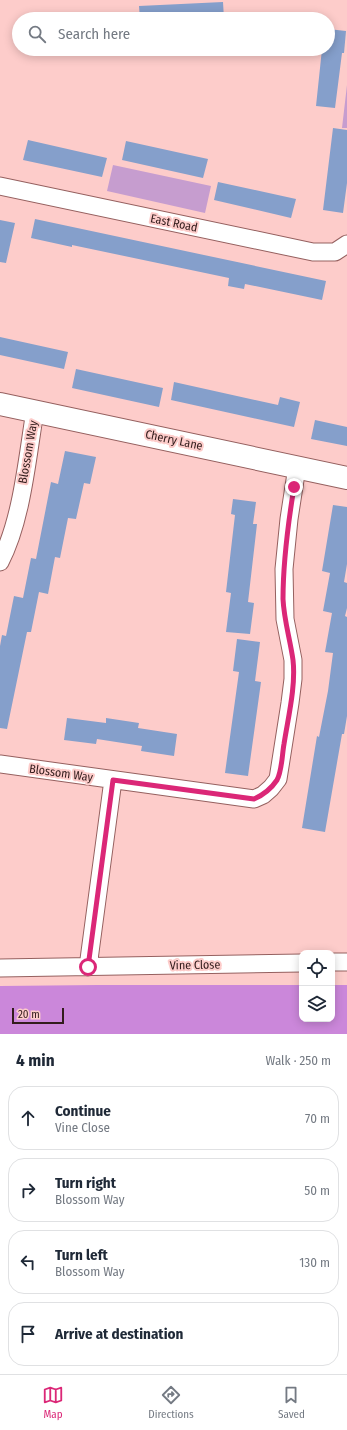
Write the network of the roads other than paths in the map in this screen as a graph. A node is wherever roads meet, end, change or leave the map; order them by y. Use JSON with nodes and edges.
{"nodes":[{"id":1,"x":0,"y":186,"type":"edge"},
{"id":2,"x":347,"y":244,"type":"edge"},
{"id":3,"x":0,"y":404,"type":"edge"},
{"id":4,"x":36,"y":411,"type":"junction"},
{"id":5,"x":297,"y":467,"type":"junction"},
{"id":6,"x":347,"y":478,"type":"edge"},
{"id":7,"x":0,"y":562,"type":"edge"},
{"id":8,"x":0,"y":764,"type":"edge"},
{"id":9,"x":113,"y":780,"type":"junction"},
{"id":10,"x":335,"y":962,"type":"edge"},
{"id":11,"x":347,"y":962,"type":"edge"},
{"id":12,"x":299,"y":963,"type":"edge"},
{"id":13,"x":88,"y":967,"type":"junction"},
{"id":14,"x":0,"y":968,"type":"edge"}],
"edges":[{"from":1,"to":2,"type":"street","name":"East Road"},
{"from":3,"to":4,"type":"street","name":"Cherry Lane"},
{"from":4,"to":5,"type":"street","name":"Cherry Lane"},
{"from":4,"to":7,"type":"street","name":"Blossom Way"},
{"from":5,"to":6,"type":"street","name":"Cherry Lane"},
{"from":5,"to":9,"type":"street","name":"Blossom Way"},
{"from":8,"to":9,"type":"street","name":"Blossom Way"},
{"from":9,"to":13,"type":"street"},
{"from":10,"to":11,"type":"street"},
{"from":12,"to":13,"type":"street","name":"Vine Close"},
{"from":13,"to":14,"type":"street","name":"Vine Close"}]}
